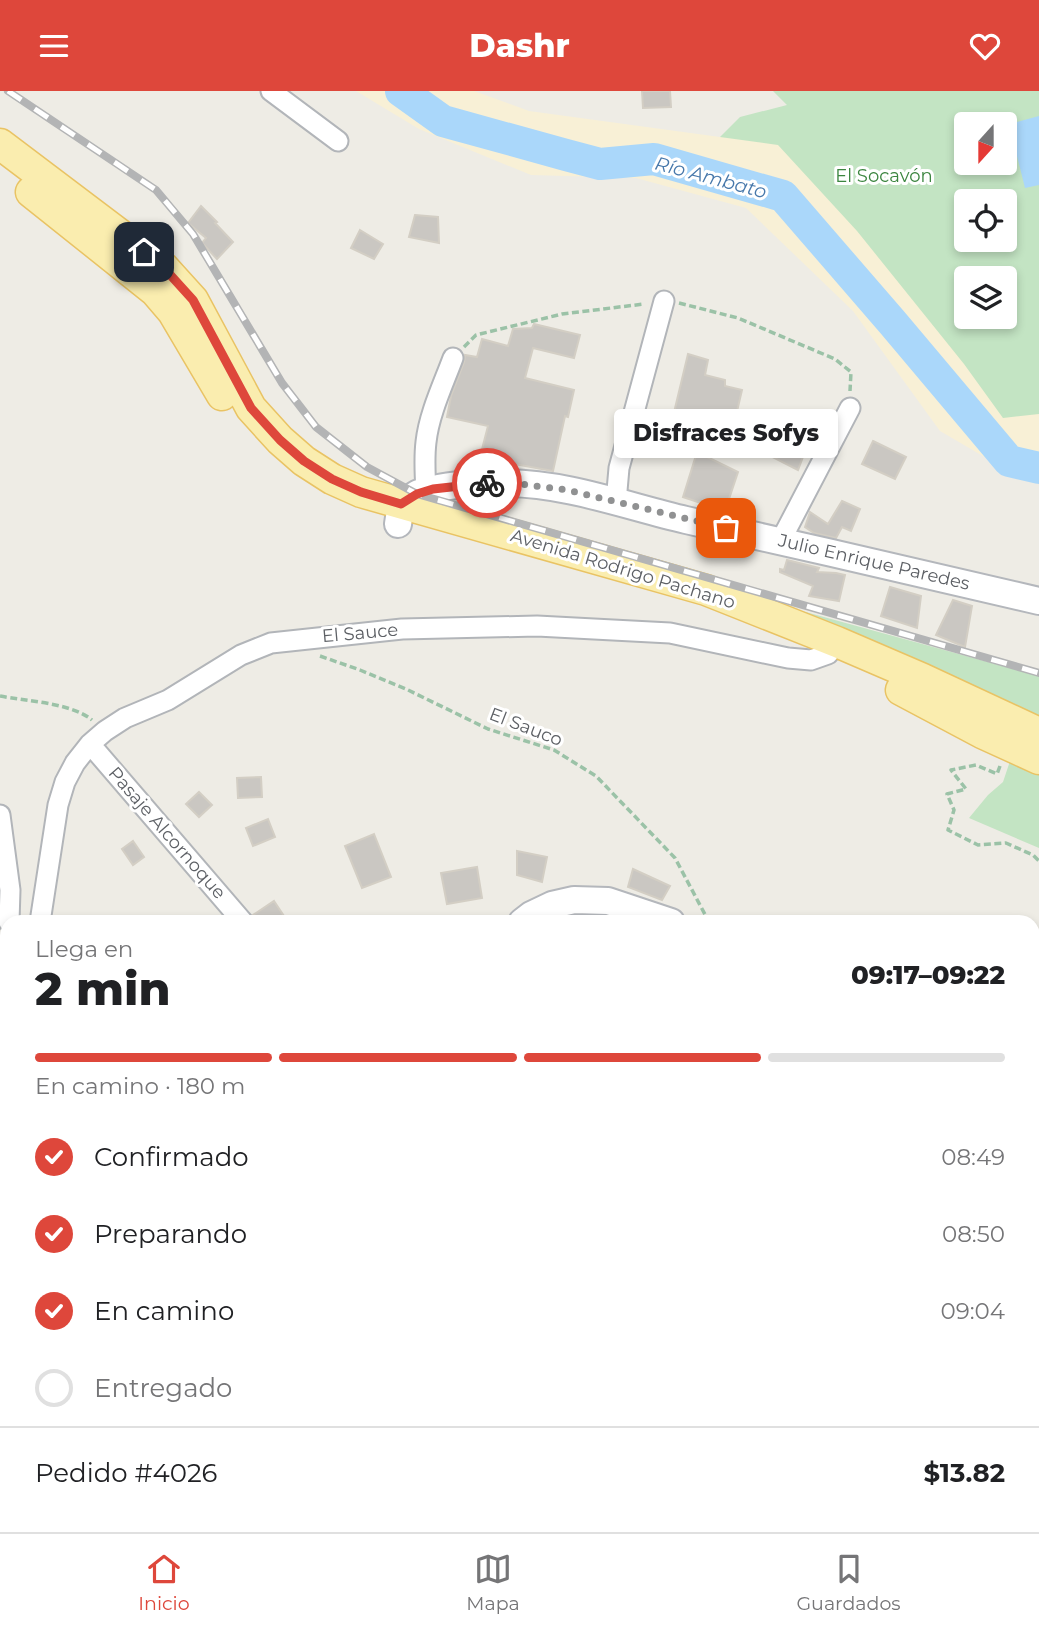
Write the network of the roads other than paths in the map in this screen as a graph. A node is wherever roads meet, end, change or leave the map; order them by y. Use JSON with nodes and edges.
{"nodes":[{"id":1,"x":271,"y":91,"type":"edge"},
{"id":2,"x":338,"y":141,"type":"dead end"},
{"id":3,"x":0,"y":144,"type":"edge"},
{"id":4,"x":0,"y":168,"type":"edge"},
{"id":5,"x":664,"y":301,"type":"dead end"},
{"id":6,"x":453,"y":358,"type":"dead end"},
{"id":7,"x":850,"y":408,"type":"dead end"},
{"id":8,"x":616,"y":502,"type":"junction"},
{"id":9,"x":409,"y":506,"type":"junction"},
{"id":10,"x":781,"y":540,"type":"junction"},
{"id":11,"x":1039,"y":601,"type":"edge"},
{"id":12,"x":832,"y":648,"type":"junction"},
{"id":13,"x":1039,"y":733,"type":"edge"},
{"id":14,"x":97,"y":738,"type":"junction"},
{"id":15,"x":1039,"y":759,"type":"edge"},
{"id":16,"x":0,"y":815,"type":"edge"},
{"id":17,"x":9,"y":915,"type":"edge"},
{"id":18,"x":41,"y":915,"type":"edge"},
{"id":19,"x":237,"y":915,"type":"edge"},
{"id":20,"x":531,"y":915,"type":"edge"},
{"id":21,"x":649,"y":915,"type":"edge"}],
"edges":[{"from":1,"to":2,"type":"street"},
{"from":3,"to":9,"type":"main road","name":"Avenida Rodrigo Pachano"},
{"from":4,"to":9,"type":"main road","name":"Avenida Rodrigo Pachano"},
{"from":5,"to":8,"type":"street"},
{"from":6,"to":9,"type":"street"},
{"from":7,"to":10,"type":"street"},
{"from":8,"to":9,"type":"main road","name":"Julio Enrique Paredes"},
{"from":8,"to":10,"type":"main road","name":"Julio Enrique Paredes"},
{"from":9,"to":12,"type":"main road","name":"Avenida Rodrigo Pachano"},
{"from":10,"to":11,"type":"main road","name":"Julio Enrique Paredes"},
{"from":12,"to":13,"type":"main road","name":"Avenida Rodrigo Pachano"},
{"from":12,"to":14,"type":"street","name":"El Sauce"},
{"from":12,"to":15,"type":"main road","name":"Avenida Rodrigo Pachano"},
{"from":14,"to":18,"type":"street","name":"El Sauce"},
{"from":14,"to":19,"type":"street","name":"Pasaje Alcornoque"},
{"from":16,"to":17,"type":"street"},
{"from":20,"to":21,"type":"main road"}]}
